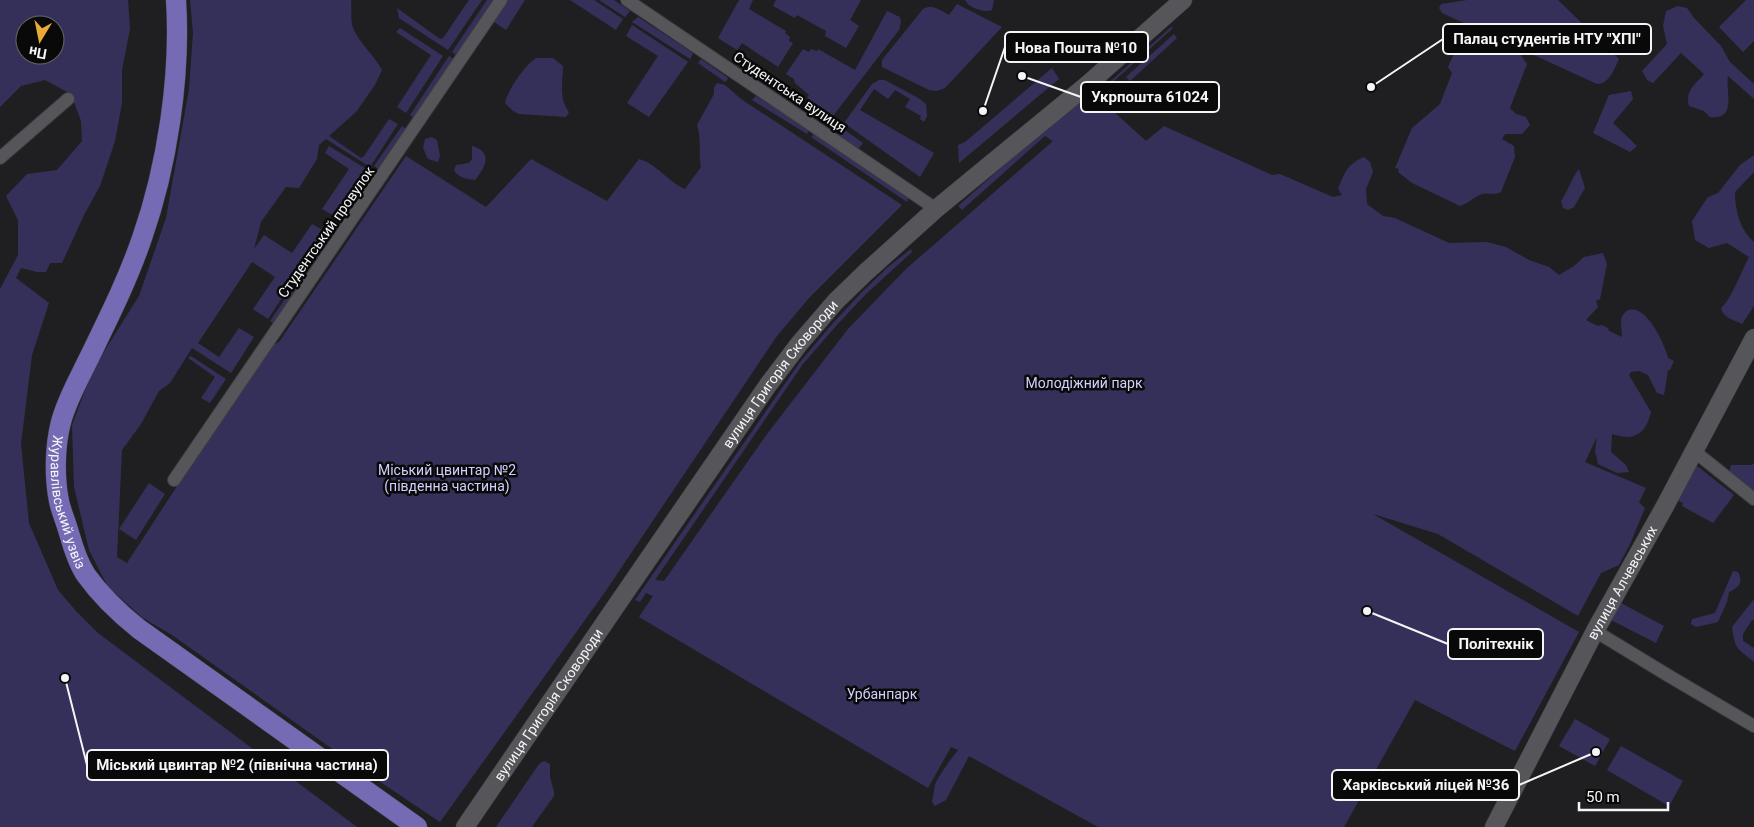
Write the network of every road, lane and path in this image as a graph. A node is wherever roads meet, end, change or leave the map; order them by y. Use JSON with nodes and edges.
{"nodes":[{"id":1,"x":176,"y":0,"type":"edge"},
{"id":2,"x":502,"y":0,"type":"edge"},
{"id":3,"x":627,"y":0,"type":"edge"},
{"id":4,"x":1184,"y":0,"type":"edge"},
{"id":5,"x":68,"y":99,"type":"dead end"},
{"id":6,"x":0,"y":158,"type":"edge"},
{"id":7,"x":936,"y":209,"type":"junction"},
{"id":8,"x":1754,"y":338,"type":"edge"},
{"id":9,"x":1694,"y":451,"type":"junction"},
{"id":10,"x":174,"y":480,"type":"dead end"},
{"id":11,"x":1754,"y":499,"type":"edge"},
{"id":12,"x":1596,"y":631,"type":"junction"},
{"id":13,"x":1754,"y":726,"type":"edge"},
{"id":14,"x":417,"y":827,"type":"edge"},
{"id":15,"x":465,"y":827,"type":"edge"},
{"id":16,"x":1494,"y":827,"type":"edge"}],
"edges":[{"from":1,"to":14,"type":"main road","name":"Журавлівський узвіз"},
{"from":2,"to":10,"type":"street","name":"Студентський провулок"},
{"from":3,"to":7,"type":"street","name":"Студентська вулиця"},
{"from":4,"to":7,"type":"main road","name":"вулиця Григорія Сковороди"},
{"from":5,"to":6,"type":"street"},
{"from":7,"to":15,"type":"main road","name":"вулиця Григорія Сковороди"},
{"from":8,"to":9,"type":"main road","name":"вулиця Алчевських"},
{"from":9,"to":11,"type":"street"},
{"from":9,"to":12,"type":"main road","name":"вулиця Алчевських"},
{"from":12,"to":13,"type":"street"},
{"from":12,"to":16,"type":"main road","name":"вулиця Алчевських"}]}
